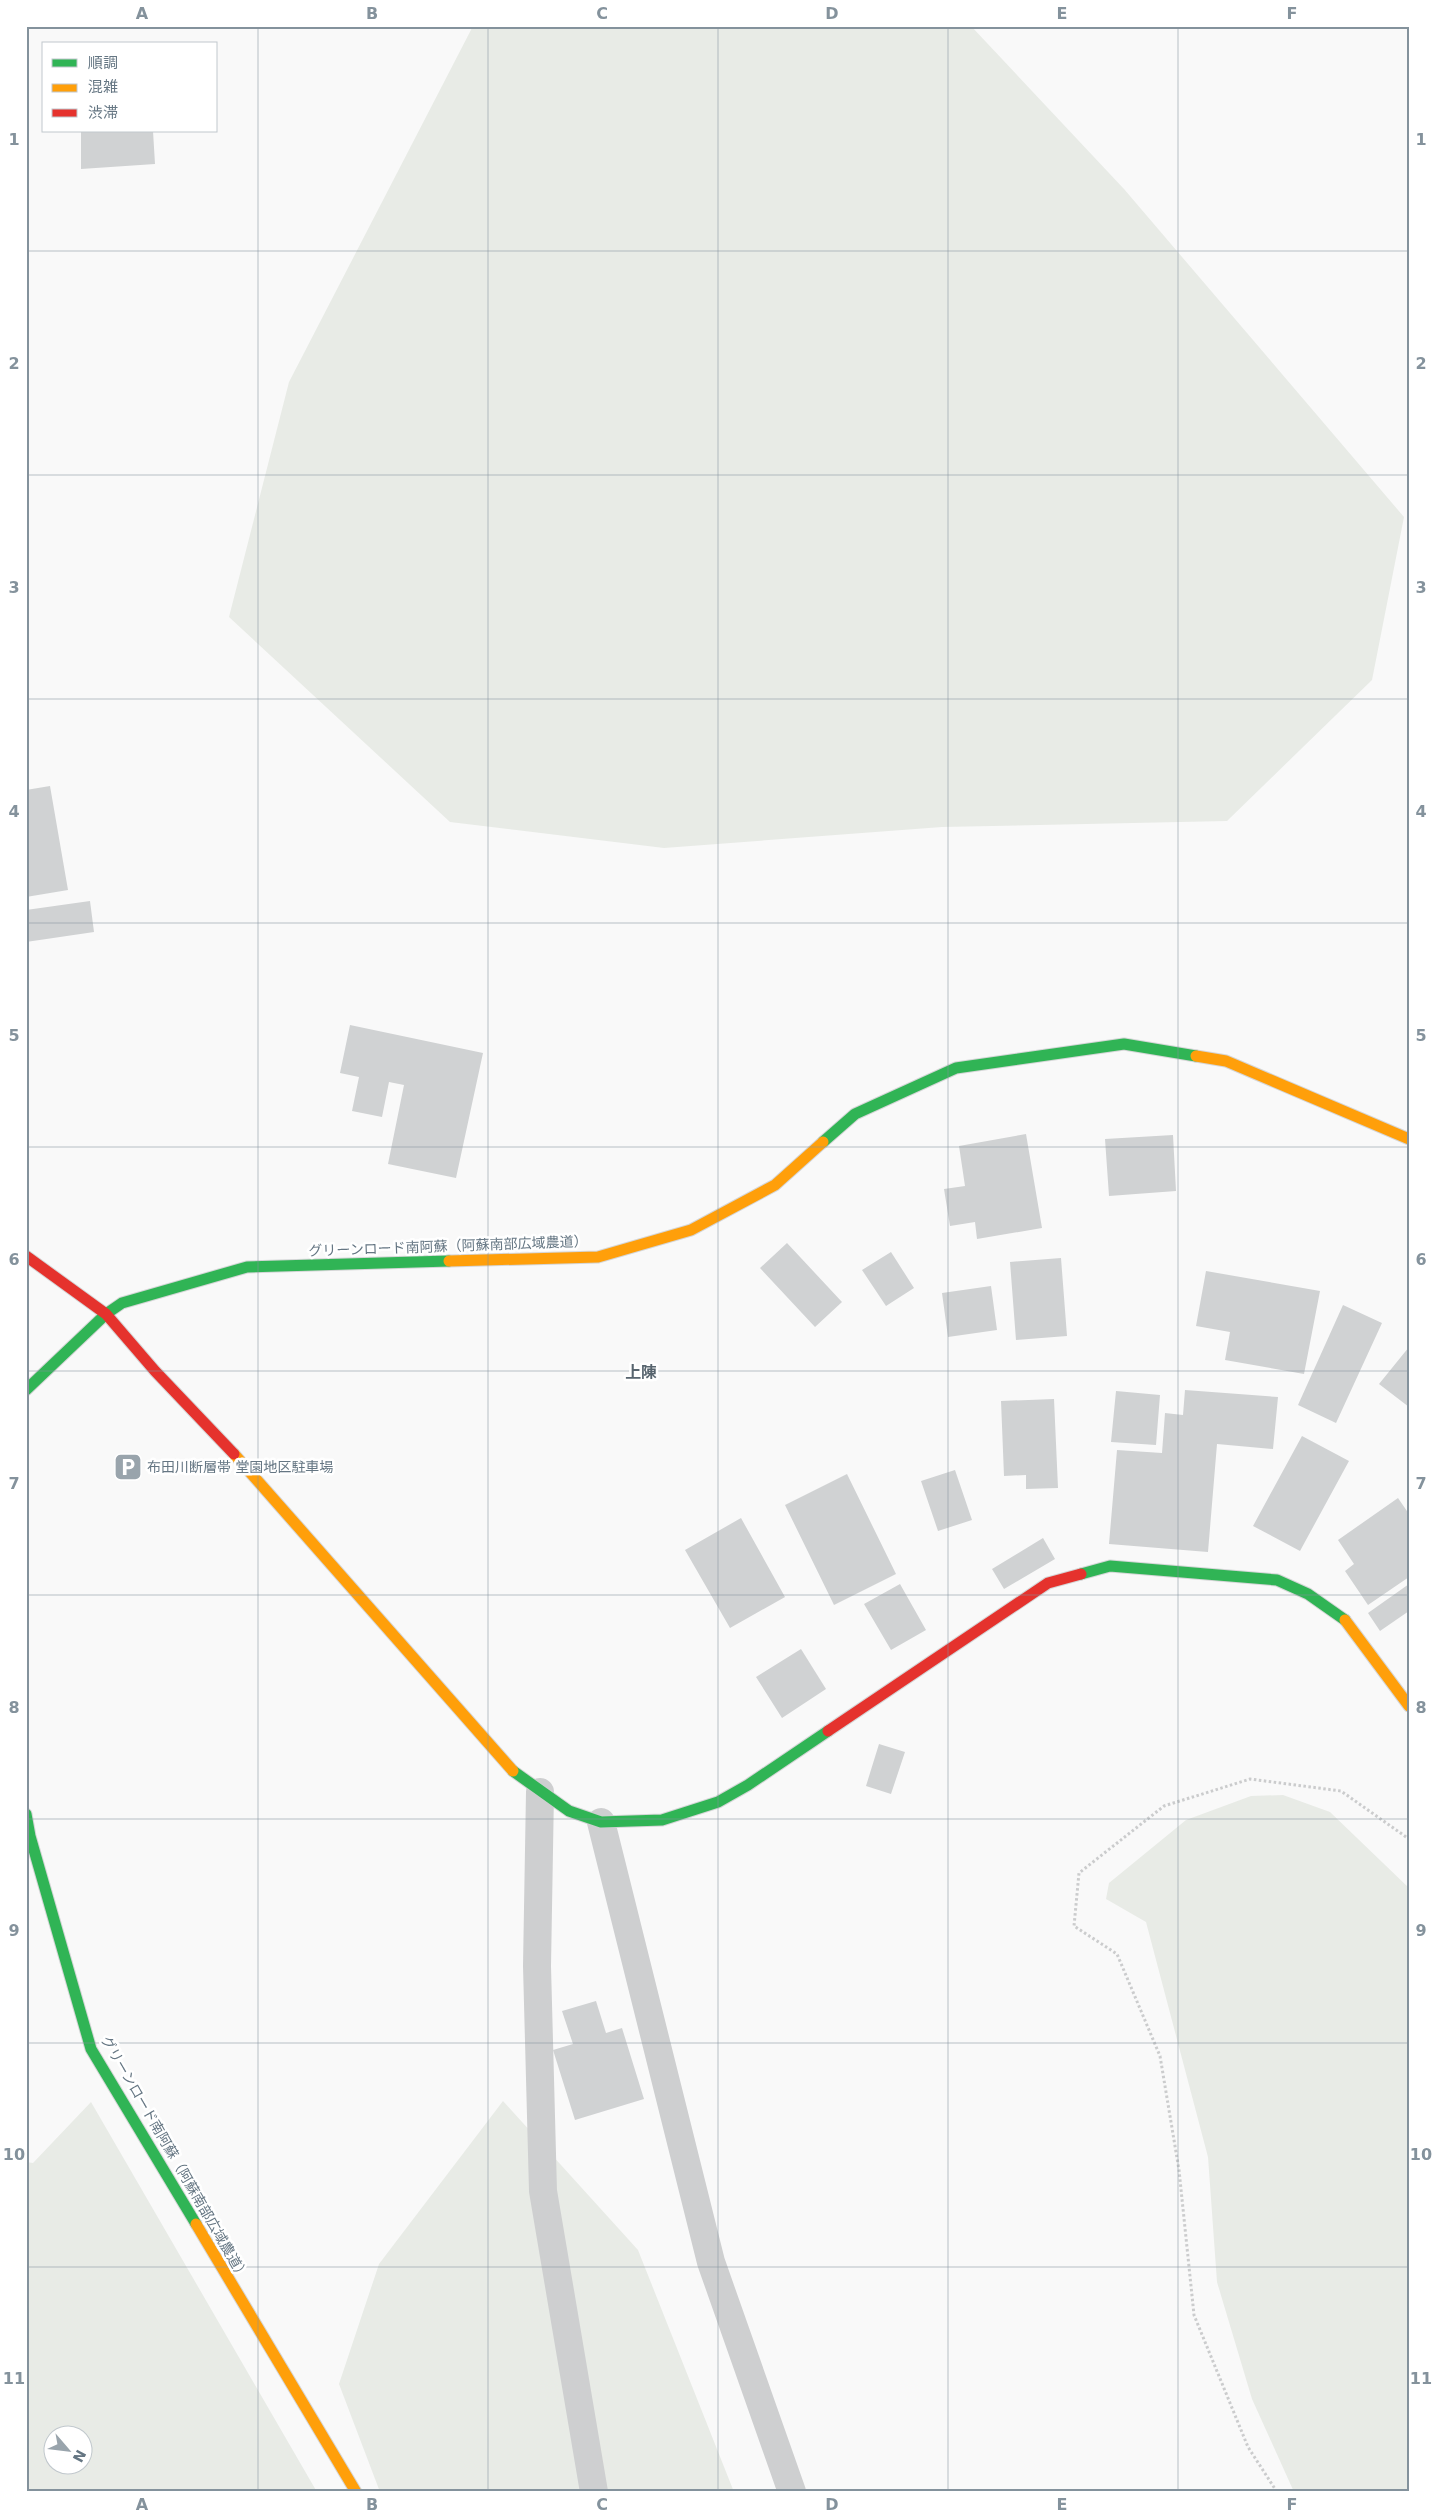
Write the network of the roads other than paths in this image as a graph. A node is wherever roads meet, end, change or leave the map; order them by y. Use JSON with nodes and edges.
{"nodes":[{"id":1,"x":1409,"y":1139,"type":"edge"},
{"id":2,"x":26,"y":1256,"type":"edge"},
{"id":3,"x":106,"y":1314,"type":"junction"},
{"id":4,"x":26,"y":1390,"type":"edge"},
{"id":5,"x":1409,"y":1706,"type":"edge"},
{"id":6,"x":540,"y":1792,"type":"junction"},
{"id":7,"x":26,"y":1814,"type":"edge"},
{"id":8,"x":601,"y":1822,"type":"junction"},
{"id":9,"x":358,"y":2489,"type":"edge"},
{"id":10,"x":594,"y":2492,"type":"edge"},
{"id":11,"x":792,"y":2492,"type":"edge"}],
"edges":[{"from":1,"to":3,"type":"street","name":"グリーンロード南阿蘇（阿蘇南部広域農道）"},
{"from":2,"to":3,"type":"street"},
{"from":3,"to":4,"type":"street","name":"グリーンロード南阿蘇（阿蘇南部広域農道）"},
{"from":3,"to":6,"type":"street"},
{"from":5,"to":8,"type":"street"},
{"from":6,"to":8,"type":"street"},
{"from":6,"to":10,"type":"street"},
{"from":7,"to":9,"type":"street","name":"グリーンロード南阿蘇（阿蘇南部広域農道）"},
{"from":8,"to":11,"type":"street"}]}
